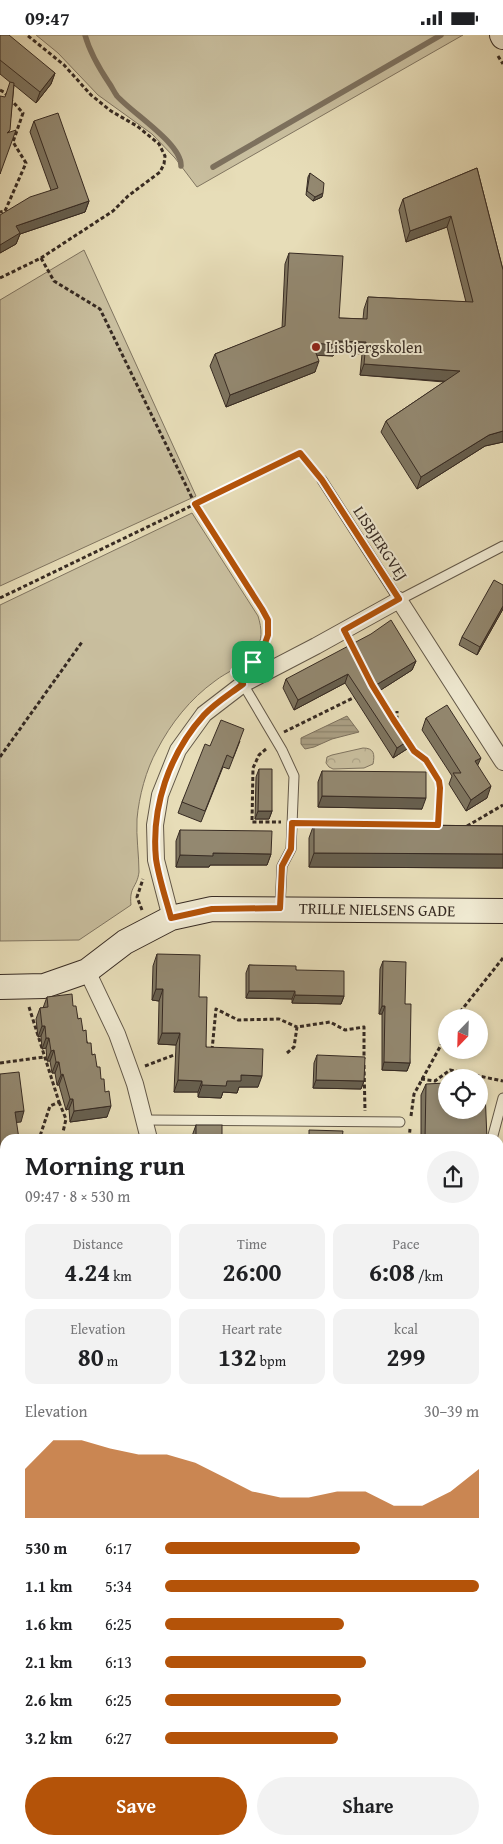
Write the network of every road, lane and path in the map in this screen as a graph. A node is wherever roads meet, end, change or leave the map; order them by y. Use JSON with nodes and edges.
{"nodes":[{"id":1,"x":27,"y":35,"type":"edge"},
{"id":2,"x":0,"y":90,"type":"edge"},
{"id":3,"x":7,"y":141,"type":"edge"},
{"id":4,"x":14,"y":142,"type":"junction"},
{"id":5,"x":0,"y":212,"type":"edge"},
{"id":6,"x":41,"y":258,"type":"junction"},
{"id":7,"x":0,"y":278,"type":"edge"},
{"id":8,"x":322,"y":480,"type":"joint"},
{"id":9,"x":195,"y":504,"type":"junction"},
{"id":10,"x":503,"y":546,"type":"edge"},
{"id":11,"x":0,"y":598,"type":"edge"},
{"id":12,"x":399,"y":599,"type":"junction"},
{"id":13,"x":82,"y":642,"type":"dead end"},
{"id":14,"x":253,"y":662,"type":"dead end"},
{"id":15,"x":243,"y":684,"type":"junction"},
{"id":16,"x":359,"y":695,"type":"edge"},
{"id":17,"x":397,"y":711,"type":"dead end"},
{"id":18,"x":398,"y":728,"type":"edge"},
{"id":19,"x":403,"y":735,"type":"edge"},
{"id":20,"x":275,"y":739,"type":"junction"},
{"id":21,"x":0,"y":757,"type":"edge"},
{"id":22,"x":501,"y":758,"type":"edge"},
{"id":23,"x":503,"y":805,"type":"edge"},
{"id":24,"x":292,"y":823,"type":"junction"},
{"id":25,"x":438,"y":825,"type":"junction"},
{"id":26,"x":446,"y":825,"type":"edge"},
{"id":27,"x":462,"y":825,"type":"edge"},
{"id":28,"x":280,"y":908,"type":"junction"},
{"id":29,"x":503,"y":911,"type":"edge"},
{"id":30,"x":171,"y":918,"type":"junction"},
{"id":31,"x":503,"y":958,"type":"edge"},
{"id":32,"x":87,"y":971,"type":"junction"},
{"id":33,"x":0,"y":987,"type":"edge"},
{"id":34,"x":24,"y":988,"type":"junction"},
{"id":35,"x":462,"y":1009,"type":"edge"},
{"id":36,"x":297,"y":1027,"type":"junction"},
{"id":37,"x":438,"y":1050,"type":"edge"},
{"id":38,"x":287,"y":1053,"type":"dead end"},
{"id":39,"x":183,"y":1055,"type":"edge"},
{"id":40,"x":208,"y":1056,"type":"edge"},
{"id":41,"x":44,"y":1057,"type":"junction"},
{"id":42,"x":0,"y":1063,"type":"edge"},
{"id":43,"x":131,"y":1072,"type":"junction"},
{"id":44,"x":421,"y":1079,"type":"junction"},
{"id":45,"x":503,"y":1081,"type":"edge"},
{"id":46,"x":503,"y":1098,"type":"edge"},
{"id":47,"x":59,"y":1102,"type":"junction"},
{"id":48,"x":145,"y":1120,"type":"junction"},
{"id":49,"x":366,"y":1122,"type":"junction"},
{"id":50,"x":400,"y":1122,"type":"dead end"},
{"id":51,"x":63,"y":1131,"type":"dead end"},
{"id":52,"x":41,"y":1134,"type":"edge"},
{"id":53,"x":148,"y":1134,"type":"edge"},
{"id":54,"x":410,"y":1134,"type":"edge"},
{"id":55,"x":493,"y":1134,"type":"edge"}],
"edges":[{"from":1,"to":6,"type":"path"},
{"from":2,"to":4,"type":"path"},
{"from":3,"to":4,"type":"path"},
{"from":4,"to":5,"type":"path"},
{"from":6,"to":7,"type":"path"},
{"from":6,"to":9,"type":"path"},
{"from":8,"to":9,"type":"path"},
{"from":8,"to":12,"type":"lane","name":"LISBJERGVEJ"},
{"from":9,"to":11,"type":"path"},
{"from":9,"to":14,"type":"path"},
{"from":10,"to":12,"type":"lane","name":"LISBJERGVEJ"},
{"from":12,"to":15,"type":"street"},
{"from":12,"to":22,"type":"street"},
{"from":13,"to":21,"type":"path"},
{"from":15,"to":20,"type":"lane"},
{"from":15,"to":30,"type":"street"},
{"from":16,"to":20,"type":"path"},
{"from":17,"to":18,"type":"path"},
{"from":19,"to":25,"type":"path"},
{"from":20,"to":24,"type":"lane"},
{"from":20,"to":24,"type":"path"},
{"from":23,"to":27,"type":"path"},
{"from":24,"to":25,"type":"path"},
{"from":24,"to":28,"type":"lane"},
{"from":25,"to":26,"type":"path"},
{"from":28,"to":29,"type":"street","name":"TRILLE NIELSENS GADE"},
{"from":28,"to":30,"type":"street","name":"TRILLE NIELSENS GADE"},
{"from":30,"to":32,"type":"street","name":"TRILLE NIELSENS GADE"},
{"from":31,"to":35,"type":"path"},
{"from":32,"to":34,"type":"street","name":"TRILLE NIELSENS GADE"},
{"from":32,"to":43,"type":"street"},
{"from":33,"to":34,"type":"street","name":"TRILLE NIELSENS GADE"},
{"from":34,"to":41,"type":"path"},
{"from":36,"to":38,"type":"path"},
{"from":36,"to":40,"type":"path"},
{"from":36,"to":49,"type":"path"},
{"from":37,"to":44,"type":"path"},
{"from":39,"to":43,"type":"path"},
{"from":41,"to":42,"type":"path"},
{"from":41,"to":47,"type":"path"},
{"from":43,"to":48,"type":"street"},
{"from":44,"to":45,"type":"path"},
{"from":44,"to":54,"type":"path"},
{"from":46,"to":55,"type":"lane"},
{"from":47,"to":51,"type":"path"},
{"from":47,"to":52,"type":"path"},
{"from":48,"to":49,"type":"lane"},
{"from":48,"to":53,"type":"street"},
{"from":49,"to":50,"type":"lane"}]}
